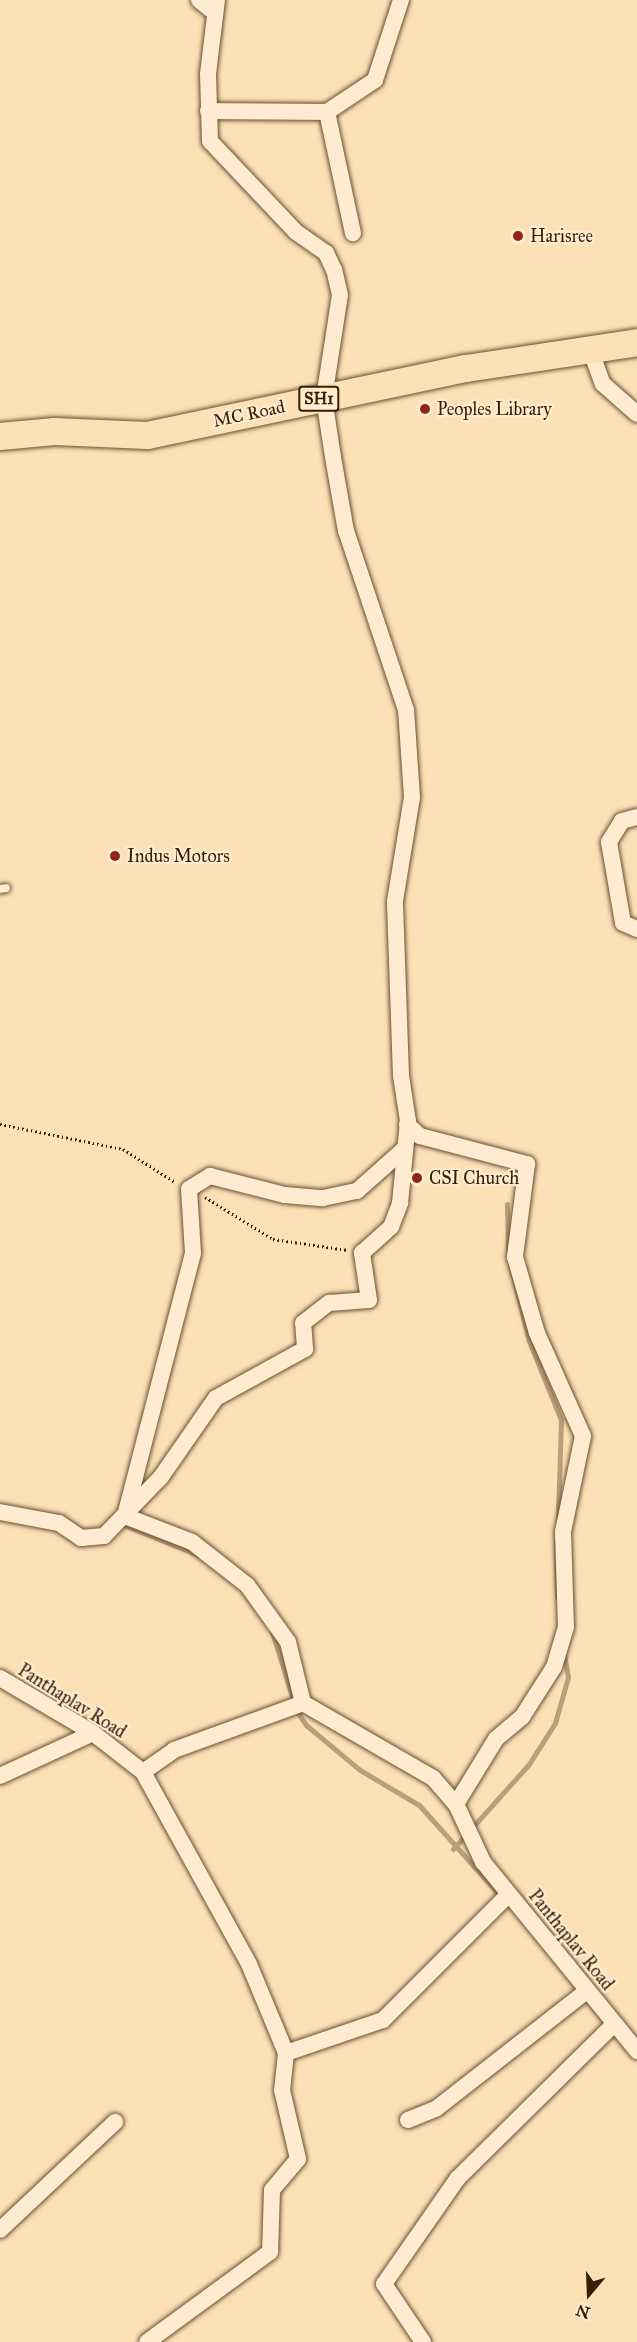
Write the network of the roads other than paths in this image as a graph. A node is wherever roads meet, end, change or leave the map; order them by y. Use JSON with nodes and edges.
{"nodes":[{"id":1,"x":199,"y":0,"type":"edge"},
{"id":2,"x":401,"y":0,"type":"edge"},
{"id":3,"x":216,"y":6,"type":"edge"},
{"id":4,"x":208,"y":111,"type":"junction"},
{"id":5,"x":327,"y":112,"type":"junction"},
{"id":6,"x":353,"y":233,"type":"dead end"},
{"id":7,"x":637,"y":342,"type":"edge"},
{"id":8,"x":590,"y":349,"type":"junction"},
{"id":9,"x":324,"y":398,"type":"junction"},
{"id":10,"x":637,"y":414,"type":"edge"},
{"id":11,"x":0,"y":436,"type":"edge"},
{"id":12,"x":637,"y":818,"type":"edge"},
{"id":13,"x":637,"y":929,"type":"edge"},
{"id":14,"x":407,"y":1124,"type":"junction"},
{"id":15,"x":403,"y":1150,"type":"junction"},
{"id":16,"x":0,"y":1512,"type":"edge"},
{"id":17,"x":125,"y":1516,"type":"junction"},
{"id":18,"x":0,"y":1678,"type":"edge"},
{"id":19,"x":303,"y":1703,"type":"junction"},
{"id":20,"x":93,"y":1733,"type":"junction"},
{"id":21,"x":143,"y":1772,"type":"junction"},
{"id":22,"x":0,"y":1776,"type":"edge"},
{"id":23,"x":456,"y":1804,"type":"junction"},
{"id":24,"x":509,"y":1894,"type":"junction"},
{"id":25,"x":587,"y":1991,"type":"junction"},
{"id":26,"x":614,"y":2024,"type":"junction"},
{"id":27,"x":637,"y":2052,"type":"edge"},
{"id":28,"x":286,"y":2053,"type":"junction"},
{"id":29,"x":408,"y":2120,"type":"dead end"},
{"id":30,"x":115,"y":2122,"type":"dead end"},
{"id":31,"x":0,"y":2229,"type":"edge"},
{"id":32,"x":147,"y":2342,"type":"edge"},
{"id":33,"x":423,"y":2342,"type":"edge"}],
"edges":[{"from":1,"to":3,"type":"street"},
{"from":2,"to":5,"type":"street"},
{"from":3,"to":4,"type":"street"},
{"from":4,"to":5,"type":"street"},
{"from":4,"to":9,"type":"street"},
{"from":5,"to":6,"type":"street"},
{"from":7,"to":8,"type":"main road","name":"MC Road","number":"SH1"},
{"from":8,"to":9,"type":"main road","name":"MC Road","number":"SH1"},
{"from":8,"to":10,"type":"street"},
{"from":9,"to":11,"type":"main road","name":"MC Road","number":"SH1"},
{"from":9,"to":14,"type":"street"},
{"from":12,"to":13,"type":"street"},
{"from":14,"to":15,"type":"street"},
{"from":14,"to":23,"type":"street"},
{"from":15,"to":17,"type":"street"},
{"from":15,"to":17,"type":"street"},
{"from":16,"to":17,"type":"street"},
{"from":17,"to":19,"type":"street"},
{"from":18,"to":20,"type":"street","name":"Panthaplav Road"},
{"from":19,"to":21,"type":"street"},
{"from":19,"to":23,"type":"street"},
{"from":20,"to":21,"type":"street","name":"Panthaplav Road"},
{"from":20,"to":22,"type":"street"},
{"from":21,"to":28,"type":"street"},
{"from":23,"to":24,"type":"street","name":"Panthaplav Road"},
{"from":24,"to":25,"type":"street","name":"Panthaplav Road"},
{"from":24,"to":28,"type":"street"},
{"from":25,"to":26,"type":"street","name":"Panthaplav Road"},
{"from":25,"to":29,"type":"street"},
{"from":26,"to":27,"type":"street","name":"Panthaplav Road"},
{"from":26,"to":33,"type":"street"},
{"from":28,"to":32,"type":"street"},
{"from":30,"to":31,"type":"street"}]}
